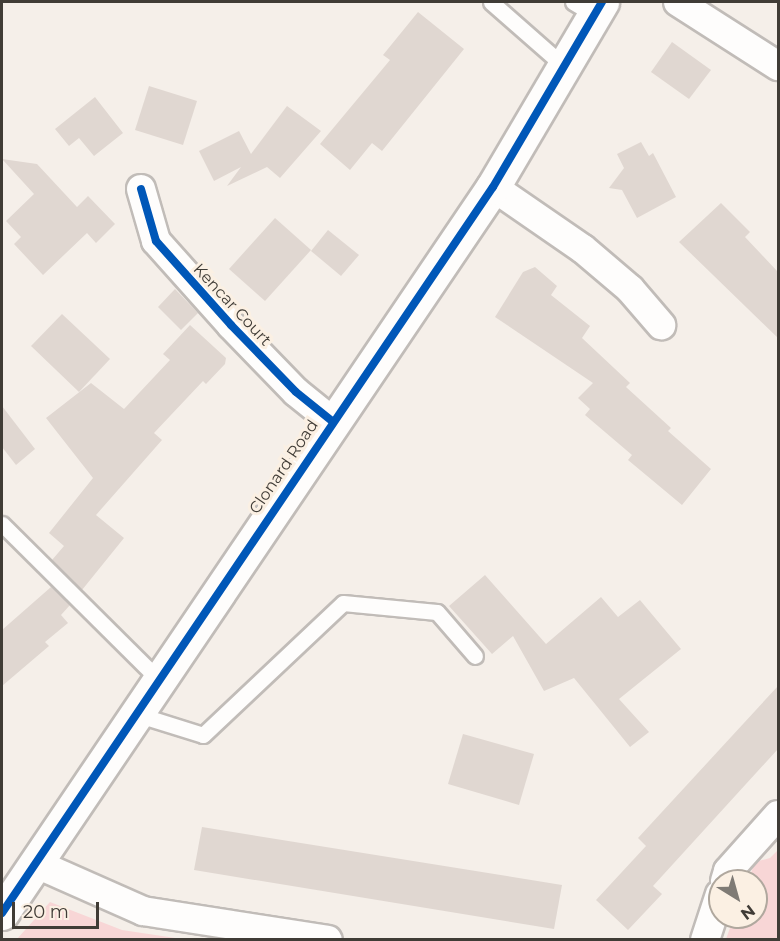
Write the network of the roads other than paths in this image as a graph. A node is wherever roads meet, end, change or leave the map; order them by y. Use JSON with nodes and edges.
{"nodes":[{"id":1,"x":491,"y":2,"type":"edge"},
{"id":2,"x":678,"y":2,"type":"edge"},
{"id":3,"x":590,"y":6,"type":"edge"},
{"id":4,"x":778,"y":66,"type":"edge"},
{"id":5,"x":565,"y":67,"type":"junction"},
{"id":6,"x":493,"y":187,"type":"junction"},
{"id":7,"x":141,"y":189,"type":"dead end"},
{"id":8,"x":661,"y":325,"type":"dead end"},
{"id":9,"x":332,"y":421,"type":"junction"},
{"id":10,"x":2,"y":524,"type":"edge"},
{"id":11,"x":475,"y":656,"type":"dead end"},
{"id":12,"x":159,"y":680,"type":"junction"},
{"id":13,"x":136,"y":714,"type":"junction"},
{"id":14,"x":778,"y":815,"type":"edge"},
{"id":15,"x":37,"y":864,"type":"junction"},
{"id":16,"x":730,"y":869,"type":"edge"},
{"id":17,"x":2,"y":913,"type":"edge"},
{"id":18,"x":328,"y":939,"type":"edge"}],
"edges":[{"from":1,"to":5,"type":"lane"},
{"from":2,"to":4,"type":"street"},
{"from":3,"to":5,"type":"street","name":"Clonard Road"},
{"from":5,"to":6,"type":"street","name":"Clonard Road"},
{"from":6,"to":8,"type":"street"},
{"from":6,"to":9,"type":"street","name":"Clonard Road"},
{"from":7,"to":9,"type":"street","name":"Kencar Court"},
{"from":9,"to":12,"type":"street","name":"Clonard Road"},
{"from":10,"to":12,"type":"lane"},
{"from":11,"to":13,"type":"lane"},
{"from":12,"to":13,"type":"street","name":"Clonard Road"},
{"from":13,"to":15,"type":"street","name":"Clonard Road"},
{"from":14,"to":16,"type":"street"},
{"from":15,"to":17,"type":"street","name":"Clonard Road"},
{"from":15,"to":18,"type":"street"}]}
